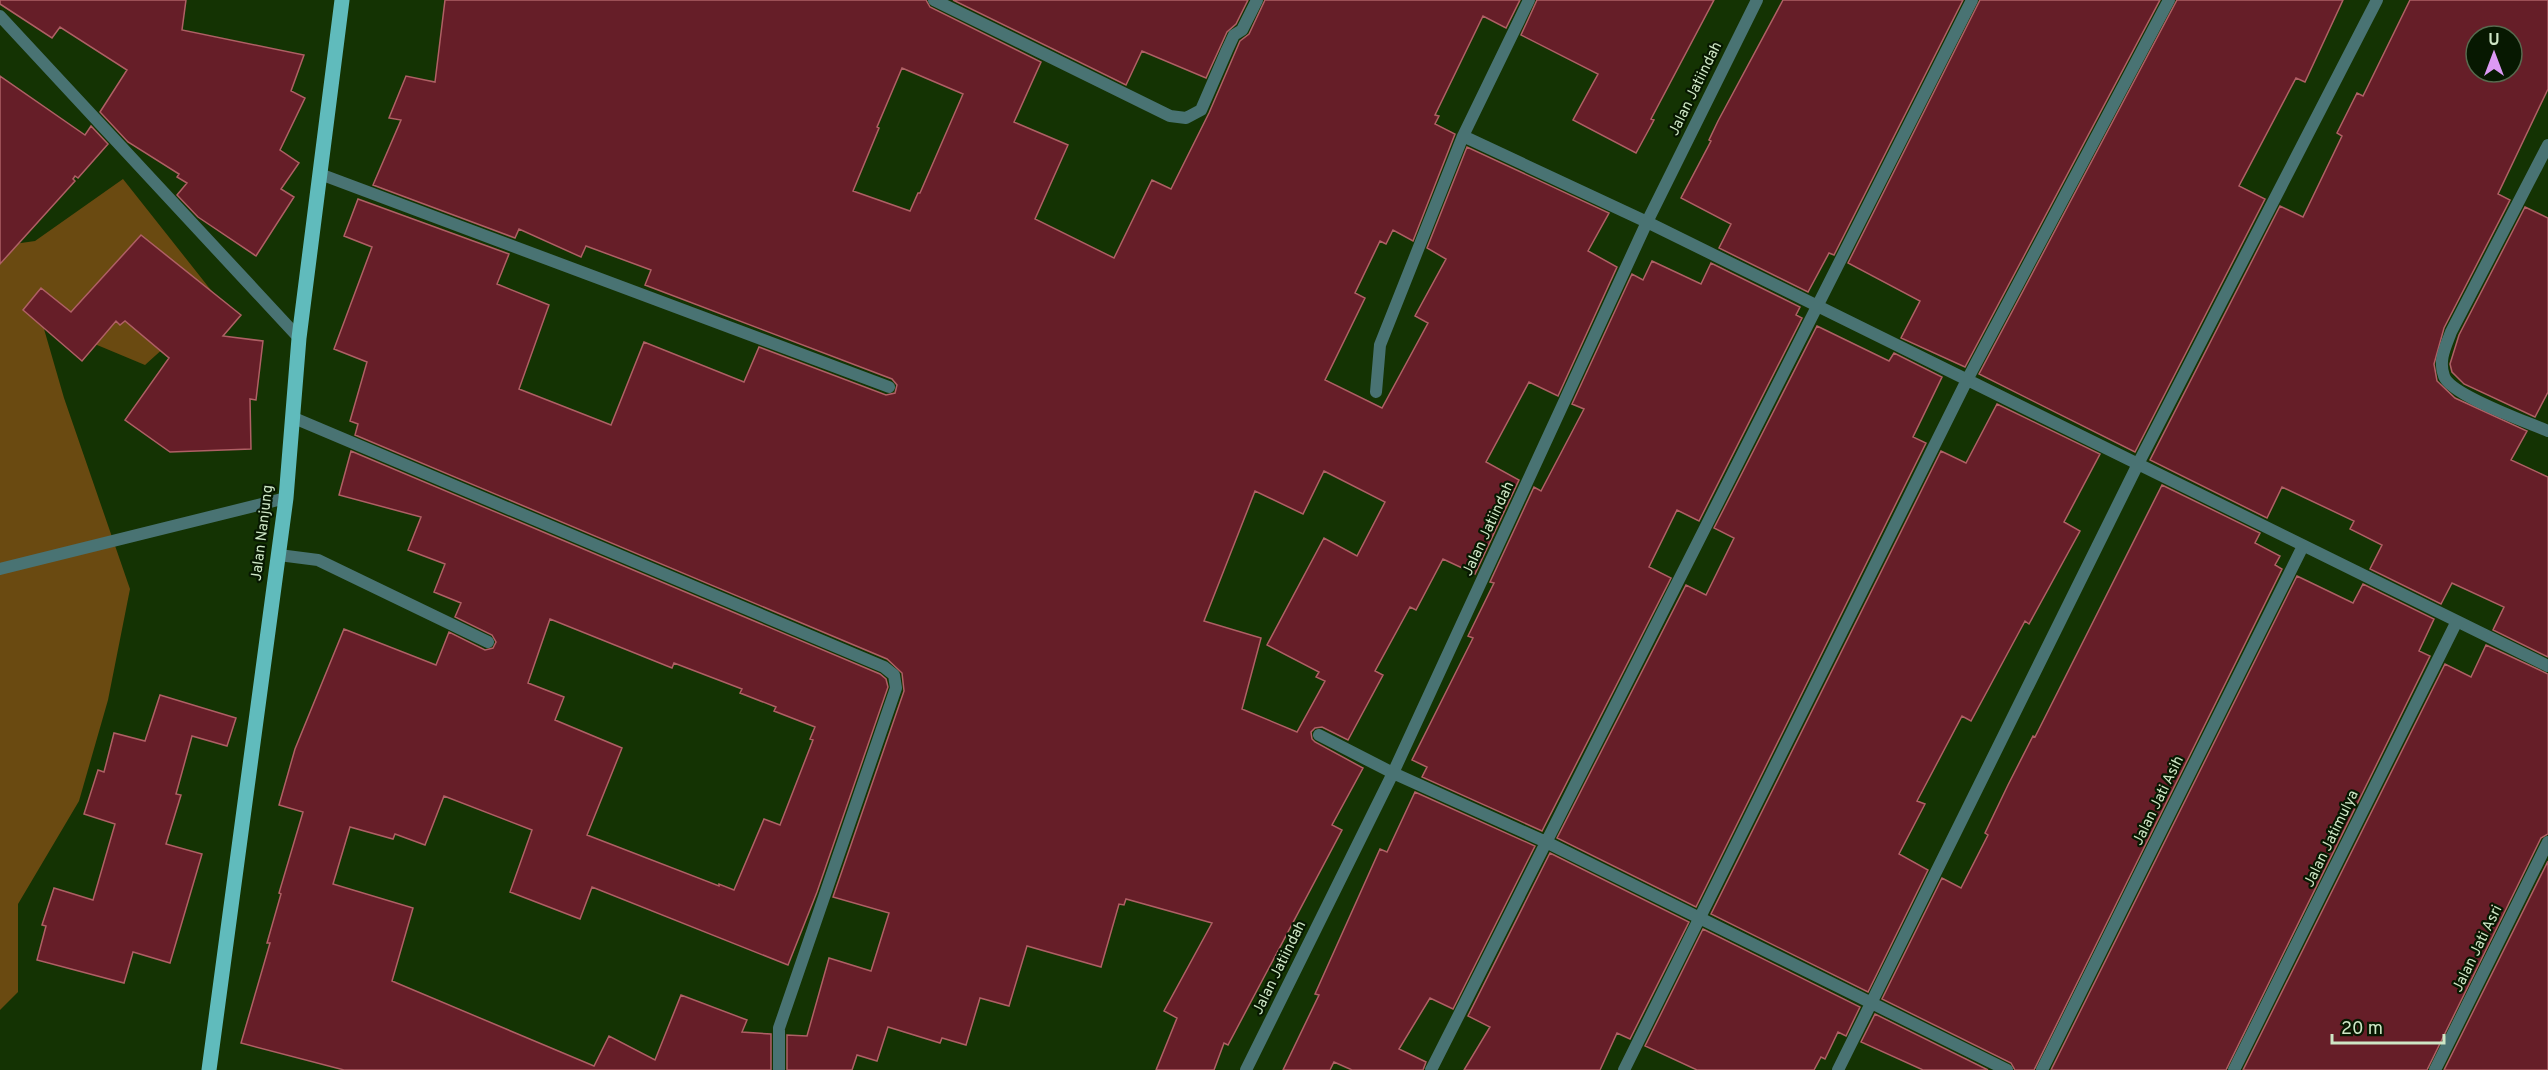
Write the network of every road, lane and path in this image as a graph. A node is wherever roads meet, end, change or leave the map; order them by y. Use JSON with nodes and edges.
{"nodes":[{"id":1,"x":342,"y":0,"type":"edge"},
{"id":2,"x":934,"y":0,"type":"edge"},
{"id":3,"x":1257,"y":0,"type":"edge"},
{"id":4,"x":1529,"y":0,"type":"edge"},
{"id":5,"x":1757,"y":0,"type":"edge"},
{"id":6,"x":1972,"y":0,"type":"edge"},
{"id":7,"x":2169,"y":0,"type":"edge"},
{"id":8,"x":2377,"y":0,"type":"edge"},
{"id":9,"x":0,"y":16,"type":"edge"},
{"id":10,"x":1463,"y":136,"type":"junction"},
{"id":11,"x":2548,"y":145,"type":"edge"},
{"id":12,"x":2544,"y":162,"type":"edge"},
{"id":13,"x":320,"y":174,"type":"junction"},
{"id":14,"x":1647,"y":222,"type":"junction"},
{"id":15,"x":1817,"y":306,"type":"junction"},
{"id":16,"x":299,"y":338,"type":"junction"},
{"id":17,"x":1967,"y":380,"type":"junction"},
{"id":18,"x":890,"y":387,"type":"dead end"},
{"id":19,"x":1376,"y":392,"type":"dead end"},
{"id":20,"x":294,"y":418,"type":"junction"},
{"id":21,"x":2548,"y":432,"type":"edge"},
{"id":22,"x":2138,"y":465,"type":"junction"},
{"id":23,"x":286,"y":498,"type":"junction"},
{"id":24,"x":2303,"y":546,"type":"junction"},
{"id":25,"x":279,"y":555,"type":"junction"},
{"id":26,"x":0,"y":569,"type":"edge"},
{"id":27,"x":2457,"y":621,"type":"junction"},
{"id":28,"x":488,"y":642,"type":"dead end"},
{"id":29,"x":2548,"y":666,"type":"edge"},
{"id":30,"x":1319,"y":735,"type":"dead end"},
{"id":31,"x":1393,"y":773,"type":"junction"},
{"id":32,"x":1546,"y":842,"type":"junction"},
{"id":33,"x":2548,"y":842,"type":"edge"},
{"id":34,"x":1699,"y":917,"type":"junction"},
{"id":35,"x":1870,"y":1002,"type":"junction"},
{"id":36,"x":208,"y":1070,"type":"edge"},
{"id":37,"x":779,"y":1070,"type":"edge"},
{"id":38,"x":1246,"y":1070,"type":"edge"},
{"id":39,"x":1431,"y":1070,"type":"edge"},
{"id":40,"x":1624,"y":1070,"type":"edge"},
{"id":41,"x":1838,"y":1070,"type":"edge"},
{"id":42,"x":2007,"y":1070,"type":"edge"},
{"id":43,"x":2042,"y":1070,"type":"edge"},
{"id":44,"x":2234,"y":1070,"type":"edge"},
{"id":45,"x":2435,"y":1070,"type":"edge"}],
"edges":[{"from":1,"to":13,"type":"main road","name":"Jalan Nanjung"},
{"from":2,"to":3,"type":"street"},
{"from":4,"to":10,"type":"street"},
{"from":5,"to":14,"type":"street","name":"Jalan Jatiindah"},
{"from":6,"to":15,"type":"street"},
{"from":7,"to":17,"type":"street"},
{"from":8,"to":22,"type":"street"},
{"from":9,"to":16,"type":"street"},
{"from":10,"to":14,"type":"street"},
{"from":10,"to":19,"type":"street"},
{"from":11,"to":12,"type":"street"},
{"from":12,"to":21,"type":"street"},
{"from":13,"to":16,"type":"main road","name":"Jalan Nanjung"},
{"from":13,"to":18,"type":"street"},
{"from":14,"to":15,"type":"street"},
{"from":14,"to":31,"type":"street","name":"Jalan Jatiindah"},
{"from":15,"to":17,"type":"street"},
{"from":15,"to":32,"type":"street"},
{"from":16,"to":20,"type":"main road","name":"Jalan Nanjung"},
{"from":17,"to":22,"type":"street"},
{"from":17,"to":34,"type":"street"},
{"from":20,"to":23,"type":"main road","name":"Jalan Nanjung"},
{"from":20,"to":37,"type":"street"},
{"from":22,"to":24,"type":"street"},
{"from":22,"to":35,"type":"street"},
{"from":23,"to":25,"type":"main road","name":"Jalan Nanjung"},
{"from":23,"to":26,"type":"street"},
{"from":24,"to":27,"type":"street"},
{"from":24,"to":43,"type":"street","name":"Jalan Jati Asih"},
{"from":25,"to":28,"type":"street"},
{"from":25,"to":36,"type":"main road","name":"Jalan Nanjung"},
{"from":27,"to":29,"type":"street"},
{"from":27,"to":44,"type":"street","name":"Jalan Jatimulya"},
{"from":30,"to":31,"type":"street"},
{"from":31,"to":32,"type":"street"},
{"from":31,"to":38,"type":"street","name":"Jalan Jatiindah"},
{"from":32,"to":34,"type":"street"},
{"from":32,"to":39,"type":"street"},
{"from":33,"to":45,"type":"street","name":"Jalan Jati Asri"},
{"from":34,"to":35,"type":"street"},
{"from":34,"to":40,"type":"street"},
{"from":35,"to":41,"type":"street"},
{"from":35,"to":42,"type":"street"}]}
